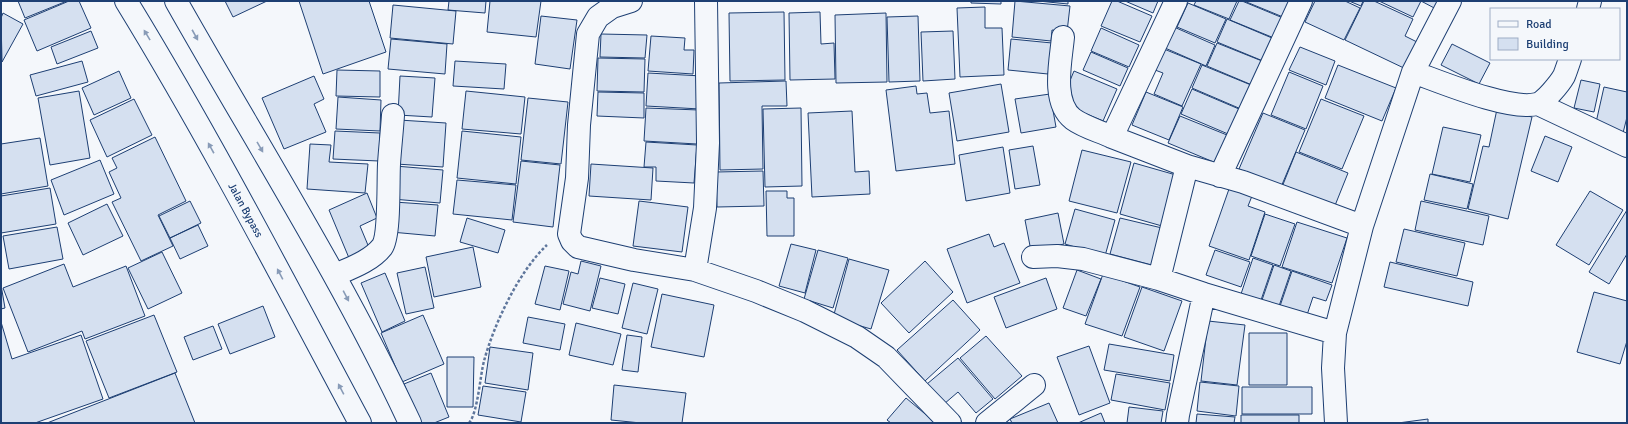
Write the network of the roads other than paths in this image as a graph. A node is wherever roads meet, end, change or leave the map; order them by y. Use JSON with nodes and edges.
{"nodes":[{"id":1,"x":126,"y":1,"type":"edge"},
{"id":2,"x":176,"y":1,"type":"edge"},
{"id":3,"x":631,"y":1,"type":"edge"},
{"id":4,"x":706,"y":1,"type":"edge"},
{"id":5,"x":1176,"y":1,"type":"edge"},
{"id":6,"x":1301,"y":1,"type":"edge"},
{"id":7,"x":1450,"y":1,"type":"edge"},
{"id":8,"x":1063,"y":37,"type":"dead end"},
{"id":9,"x":1570,"y":60,"type":"edge"},
{"id":10,"x":1413,"y":72,"type":"junction"},
{"id":11,"x":1538,"y":104,"type":"junction"},
{"id":12,"x":393,"y":115,"type":"dead end"},
{"id":13,"x":1112,"y":137,"type":"junction"},
{"id":14,"x":1627,"y":146,"type":"edge"},
{"id":15,"x":1187,"y":166,"type":"junction"},
{"id":16,"x":1220,"y":176,"type":"junction"},
{"id":17,"x":1362,"y":226,"type":"junction"},
{"id":18,"x":1033,"y":257,"type":"dead end"},
{"id":19,"x":695,"y":270,"type":"junction"},
{"id":20,"x":335,"y":275,"type":"junction"},
{"id":21,"x":1159,"y":279,"type":"junction"},
{"id":22,"x":1204,"y":294,"type":"junction"},
{"id":23,"x":1334,"y":333,"type":"junction"},
{"id":24,"x":1034,"y":385,"type":"dead end"},
{"id":25,"x":360,"y":423,"type":"edge"},
{"id":26,"x":410,"y":423,"type":"edge"},
{"id":27,"x":950,"y":423,"type":"edge"},
{"id":28,"x":987,"y":423,"type":"edge"},
{"id":29,"x":1177,"y":423,"type":"edge"},
{"id":30,"x":1336,"y":423,"type":"edge"}],
"edges":[{"from":25,"to":1,"type":"main road","name":"Jalan Bypass","one_way":true},
{"from":2,"to":20,"type":"main road","one_way":true},
{"from":3,"to":19,"type":"main road"},
{"from":4,"to":19,"type":"main road"},
{"from":5,"to":13,"type":"main road"},
{"from":6,"to":16,"type":"main road"},
{"from":7,"to":10,"type":"main road"},
{"from":8,"to":13,"type":"main road"},
{"from":9,"to":11,"type":"main road"},
{"from":10,"to":11,"type":"main road"},
{"from":10,"to":17,"type":"main road"},
{"from":11,"to":14,"type":"main road"},
{"from":12,"to":20,"type":"main road"},
{"from":13,"to":15,"type":"main road"},
{"from":15,"to":16,"type":"main road"},
{"from":15,"to":21,"type":"main road"},
{"from":16,"to":17,"type":"main road"},
{"from":17,"to":23,"type":"main road"},
{"from":18,"to":21,"type":"main road"},
{"from":19,"to":27,"type":"main road"},
{"from":20,"to":26,"type":"main road","one_way":true},
{"from":21,"to":22,"type":"main road"},
{"from":22,"to":23,"type":"main road"},
{"from":22,"to":29,"type":"main road"},
{"from":23,"to":30,"type":"main road"},
{"from":24,"to":28,"type":"main road"}]}
